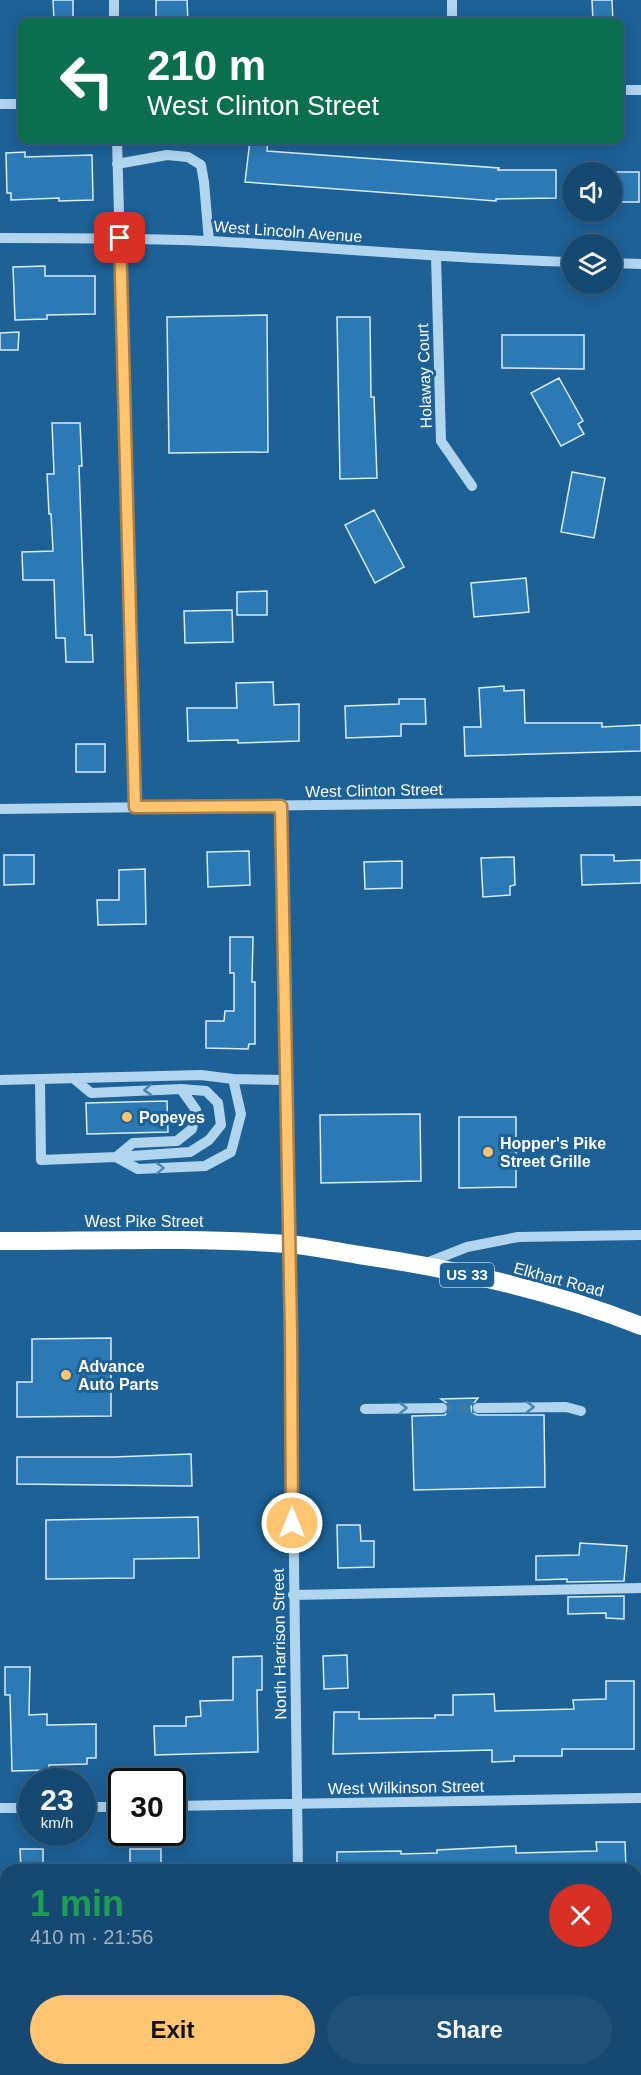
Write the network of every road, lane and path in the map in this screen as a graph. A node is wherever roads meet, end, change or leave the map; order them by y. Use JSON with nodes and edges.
{"nodes":[{"id":1,"x":114,"y":0,"type":"edge"},
{"id":2,"x":452,"y":0,"type":"edge"},
{"id":3,"x":114,"y":18,"type":"edge"},
{"id":4,"x":452,"y":18,"type":"edge"},
{"id":5,"x":624,"y":90,"type":"edge"},
{"id":6,"x":641,"y":90,"type":"edge"},
{"id":7,"x":0,"y":104,"type":"edge"},
{"id":8,"x":18,"y":104,"type":"edge"},
{"id":9,"x":117,"y":144,"type":"edge"},
{"id":10,"x":117,"y":164,"type":"junction"},
{"id":11,"x":0,"y":238,"type":"edge"},
{"id":12,"x":120,"y":238,"type":"junction"},
{"id":13,"x":210,"y":242,"type":"junction"},
{"id":14,"x":436,"y":256,"type":"junction"},
{"id":15,"x":562,"y":262,"type":"edge"},
{"id":16,"x":622,"y":263,"type":"edge"},
{"id":17,"x":641,"y":264,"type":"edge"},
{"id":18,"x":472,"y":486,"type":"dead end"},
{"id":19,"x":641,"y":801,"type":"edge"},
{"id":20,"x":281,"y":806,"type":"junction"},
{"id":21,"x":135,"y":807,"type":"junction"},
{"id":22,"x":0,"y":809,"type":"edge"},
{"id":23,"x":73,"y":1078,"type":"junction"},
{"id":24,"x":40,"y":1079,"type":"junction"},
{"id":25,"x":232,"y":1079,"type":"junction"},
{"id":26,"x":0,"y":1080,"type":"edge"},
{"id":27,"x":285,"y":1080,"type":"junction"},
{"id":28,"x":182,"y":1089,"type":"junction"},
{"id":29,"x":116,"y":1157,"type":"junction"},
{"id":30,"x":641,"y":1235,"type":"edge"},
{"id":31,"x":0,"y":1241,"type":"edge"},
{"id":32,"x":288,"y":1245,"type":"junction"},
{"id":33,"x":424,"y":1264,"type":"junction"},
{"id":34,"x":641,"y":1326,"type":"edge"},
{"id":35,"x":442,"y":1408,"type":"tunnel mouth"},
{"id":36,"x":478,"y":1408,"type":"tunnel mouth"},
{"id":37,"x":365,"y":1409,"type":"dead end"},
{"id":38,"x":581,"y":1411,"type":"dead end"},
{"id":39,"x":641,"y":1588,"type":"edge"},
{"id":40,"x":293,"y":1595,"type":"junction"},
{"id":41,"x":641,"y":1798,"type":"edge"},
{"id":42,"x":297,"y":1804,"type":"junction"},
{"id":43,"x":186,"y":1806,"type":"edge"},
{"id":44,"x":0,"y":1808,"type":"edge"},
{"id":45,"x":18,"y":1808,"type":"edge"},
{"id":46,"x":298,"y":1864,"type":"edge"}],
"edges":[{"from":1,"to":3,"type":"street"},
{"from":2,"to":4,"type":"street"},
{"from":5,"to":6,"type":"street"},
{"from":7,"to":8,"type":"street"},
{"from":9,"to":10,"type":"street"},
{"from":10,"to":12,"type":"street"},
{"from":10,"to":13,"type":"street"},
{"from":11,"to":12,"type":"street","name":"West Lincoln Avenue"},
{"from":12,"to":13,"type":"street","name":"West Lincoln Avenue"},
{"from":12,"to":21,"type":"street"},
{"from":13,"to":14,"type":"street","name":"West Lincoln Avenue"},
{"from":14,"to":15,"type":"street","name":"West Lincoln Avenue"},
{"from":14,"to":18,"type":"street","name":"Holaway Court"},
{"from":16,"to":17,"type":"street"},
{"from":19,"to":20,"type":"street","name":"West Clinton Street"},
{"from":20,"to":21,"type":"street","name":"West Clinton Street"},
{"from":20,"to":27,"type":"street","name":"North Harrison Street"},
{"from":21,"to":22,"type":"street","name":"West Clinton Street"},
{"from":23,"to":24,"type":"street"},
{"from":23,"to":25,"type":"street"},
{"from":28,"to":23,"type":"street","one_way":true},
{"from":24,"to":26,"type":"street"},
{"from":24,"to":29,"type":"street"},
{"from":25,"to":27,"type":"street"},
{"from":29,"to":25,"type":"street","one_way":true},
{"from":27,"to":32,"type":"street","name":"North Harrison Street"},
{"from":28,"to":29,"type":"street"},
{"from":28,"to":29,"type":"street"},
{"from":30,"to":33,"type":"street"},
{"from":31,"to":32,"type":"highway","name":"West Pike Street","number":"US 33"},
{"from":32,"to":33,"type":"highway","name":"Elkhart Road","number":"US 33"},
{"from":32,"to":40,"type":"street","name":"North Harrison Street"},
{"from":33,"to":34,"type":"highway","name":"Elkhart Road","number":"US 33"},
{"from":37,"to":35,"type":"street","one_way":true},
{"from":36,"to":38,"type":"street","one_way":true},
{"from":39,"to":40,"type":"street"},
{"from":40,"to":42,"type":"street","name":"North Harrison Street"},
{"from":41,"to":42,"type":"street","name":"West Wilkinson Street"},
{"from":42,"to":43,"type":"street","name":"West Wilkinson Street"},
{"from":42,"to":46,"type":"street","name":"North Harrison Street"},
{"from":44,"to":45,"type":"street"}]}
